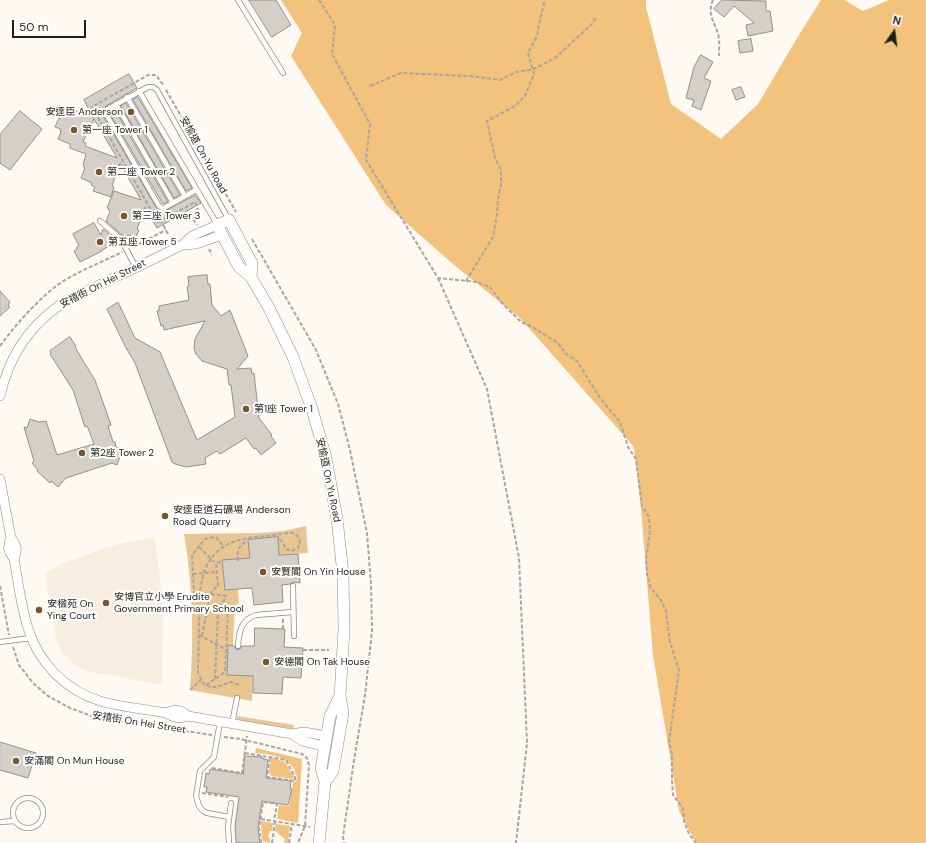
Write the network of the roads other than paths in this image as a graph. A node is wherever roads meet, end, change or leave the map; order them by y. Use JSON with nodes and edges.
{"nodes":[{"id":1,"x":238,"y":0,"type":"edge"},
{"id":2,"x":282,"y":73,"type":"dead end"},
{"id":3,"x":139,"y":91,"type":"junction"},
{"id":4,"x":127,"y":98,"type":"junction"},
{"id":5,"x":116,"y":104,"type":"junction"},
{"id":6,"x":196,"y":190,"type":"junction"},
{"id":7,"x":185,"y":196,"type":"junction"},
{"id":8,"x":173,"y":203,"type":"junction"},
{"id":9,"x":100,"y":221,"type":"dead end"},
{"id":10,"x":234,"y":222,"type":"junction"},
{"id":11,"x":217,"y":226,"type":"junction"},
{"id":12,"x":136,"y":268,"type":"junction"},
{"id":13,"x":252,"y":277,"type":"junction"},
{"id":14,"x":0,"y":396,"type":"edge"},
{"id":15,"x":0,"y":479,"type":"edge"},
{"id":16,"x":293,"y":586,"type":"dead end"},
{"id":17,"x":294,"y":612,"type":"junction"},
{"id":18,"x":294,"y":636,"type":"dead end"},
{"id":19,"x":31,"y":638,"type":"junction"},
{"id":20,"x":0,"y":642,"type":"edge"},
{"id":21,"x":238,"y":646,"type":"dead end"},
{"id":22,"x":340,"y":696,"type":"junction"},
{"id":23,"x":237,"y":698,"type":"dead end"},
{"id":24,"x":220,"y":722,"type":"junction"},
{"id":25,"x":232,"y":724,"type":"junction"},
{"id":26,"x":325,"y":741,"type":"junction"},
{"id":27,"x":338,"y":744,"type":"junction"},
{"id":28,"x":325,"y":782,"type":"junction"},
{"id":29,"x":231,"y":803,"type":"dead end"},
{"id":30,"x":229,"y":817,"type":"junction"},
{"id":31,"x":14,"y":820,"type":"junction"},
{"id":32,"x":1,"y":822,"type":"dead end"},
{"id":33,"x":229,"y":843,"type":"edge"},
{"id":34,"x":319,"y":843,"type":"edge"}],
"edges":[{"from":1,"to":2,"type":"lane"},
{"from":3,"to":4,"type":"lane"},
{"from":3,"to":6,"type":"lane"},
{"from":3,"to":10,"type":"lane"},
{"from":4,"to":5,"type":"lane"},
{"from":4,"to":7,"type":"lane"},
{"from":5,"to":8,"type":"lane"},
{"from":5,"to":8,"type":"lane"},
{"from":6,"to":7,"type":"lane"},
{"from":6,"to":11,"type":"lane"},
{"from":7,"to":8,"type":"lane"},
{"from":9,"to":12,"type":"lane"},
{"from":10,"to":11,"type":"street"},
{"from":10,"to":13,"type":"street","name":"安愉道 On Yu Road"},
{"from":11,"to":12,"type":"street","name":"安禧街 On Hei Street"},
{"from":11,"to":13,"type":"street","name":"安愉道 On Yu Road"},
{"from":12,"to":14,"type":"street","name":"安禧街 On Hei Street"},
{"from":13,"to":22,"type":"street","name":"安愉道 On Yu Road"},
{"from":15,"to":19,"type":"street","name":"安禧街 On Hei Street"},
{"from":16,"to":17,"type":"lane"},
{"from":17,"to":18,"type":"lane"},
{"from":17,"to":21,"type":"lane"},
{"from":19,"to":20,"type":"lane"},
{"from":19,"to":24,"type":"street","name":"安禧街 On Hei Street"},
{"from":22,"to":26,"type":"street","name":"安愉道 On Yu Road"},
{"from":22,"to":27,"type":"street","name":"安愉道 On Yu Road"},
{"from":23,"to":25,"type":"lane"},
{"from":24,"to":25,"type":"street","name":"安禧街 On Hei Street"},
{"from":24,"to":30,"type":"lane"},
{"from":25,"to":26,"type":"street","name":"安禧街 On Hei Street"},
{"from":26,"to":27,"type":"street","name":"安禧街 On Hei Street"},
{"from":26,"to":28,"type":"street","name":"安愉道 On Yu Road"},
{"from":27,"to":28,"type":"street","name":"安愉道 On Yu Road"},
{"from":28,"to":34,"type":"street","name":"安愉道 On Yu Road"},
{"from":29,"to":30,"type":"lane"},
{"from":30,"to":33,"type":"lane"},
{"from":31,"to":31,"type":"lane"},
{"from":31,"to":32,"type":"lane"}]}
